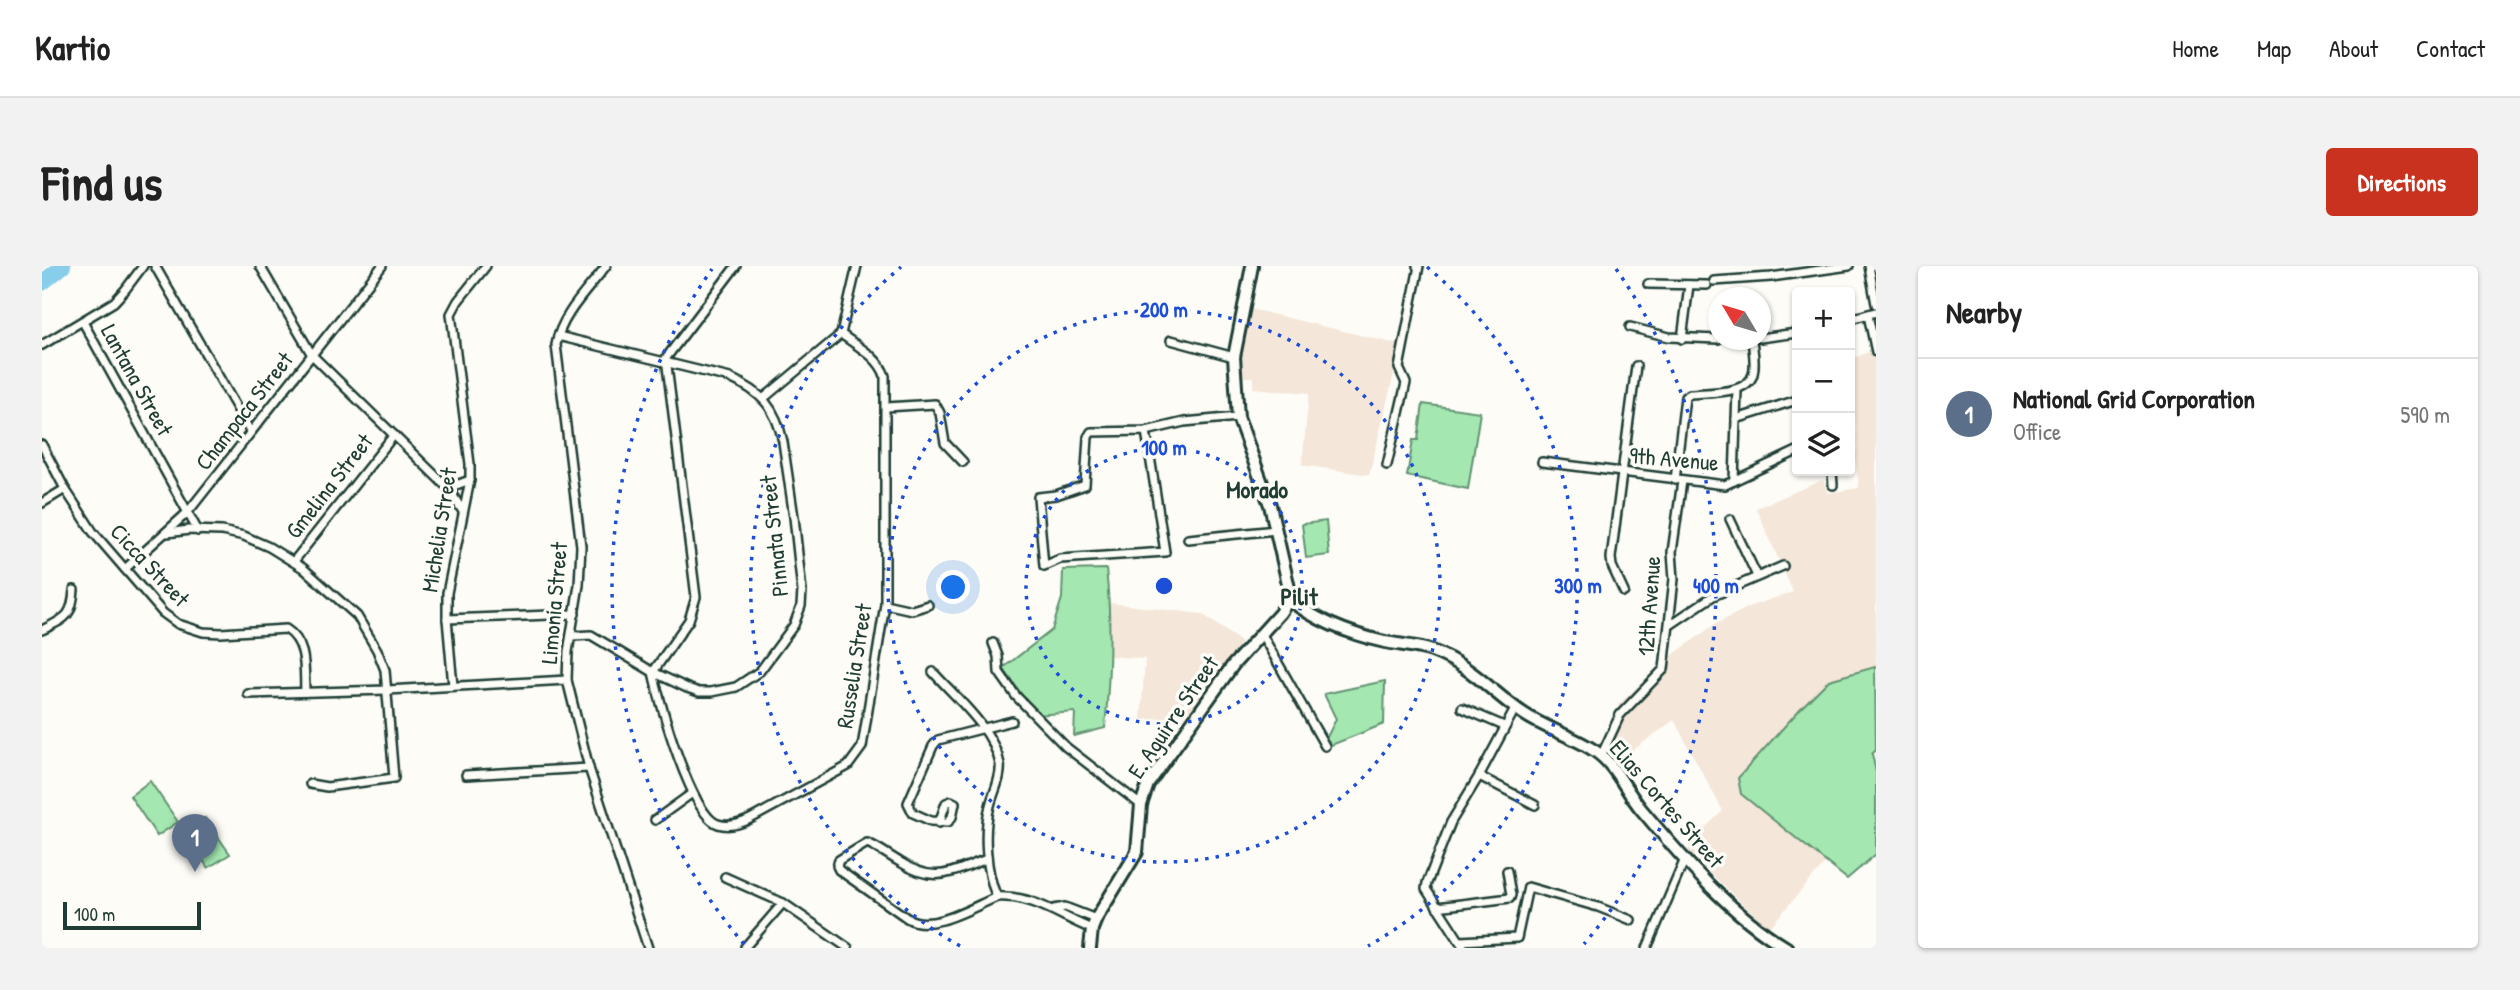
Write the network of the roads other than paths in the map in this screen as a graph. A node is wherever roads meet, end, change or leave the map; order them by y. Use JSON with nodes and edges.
{"nodes":[{"id":1,"x":143,"y":266,"type":"edge"},
{"id":2,"x":155,"y":266,"type":"edge"},
{"id":3,"x":260,"y":266,"type":"edge"},
{"id":4,"x":382,"y":266,"type":"edge"},
{"id":5,"x":486,"y":266,"type":"edge"},
{"id":6,"x":606,"y":266,"type":"edge"},
{"id":7,"x":736,"y":266,"type":"edge"},
{"id":8,"x":857,"y":266,"type":"edge"},
{"id":9,"x":1252,"y":266,"type":"edge"},
{"id":10,"x":1417,"y":266,"type":"edge"},
{"id":11,"x":1849,"y":266,"type":"edge"},
{"id":12,"x":1869,"y":266,"type":"edge"},
{"id":13,"x":1648,"y":284,"type":"dead end"},
{"id":14,"x":1689,"y":285,"type":"junction"},
{"id":15,"x":1876,"y":304,"type":"edge"},
{"id":16,"x":1872,"y":313,"type":"edge"},
{"id":17,"x":1855,"y":318,"type":"edge"},
{"id":18,"x":83,"y":322,"type":"junction"},
{"id":19,"x":1630,"y":327,"type":"dead end"},
{"id":20,"x":841,"y":334,"type":"junction"},
{"id":21,"x":1792,"y":334,"type":"edge"},
{"id":22,"x":558,"y":336,"type":"junction"},
{"id":23,"x":1771,"y":337,"type":"edge"},
{"id":24,"x":1682,"y":339,"type":"junction"},
{"id":25,"x":1708,"y":339,"type":"edge"},
{"id":26,"x":1171,"y":340,"type":"dead end"},
{"id":27,"x":42,"y":345,"type":"edge"},
{"id":28,"x":1753,"y":350,"type":"edge"},
{"id":29,"x":1876,"y":352,"type":"edge"},
{"id":30,"x":312,"y":355,"type":"junction"},
{"id":31,"x":1234,"y":358,"type":"junction"},
{"id":32,"x":666,"y":363,"type":"junction"},
{"id":33,"x":1636,"y":366,"type":"dead end"},
{"id":34,"x":1737,"y":390,"type":"junction"},
{"id":35,"x":764,"y":398,"type":"junction"},
{"id":36,"x":1792,"y":402,"type":"edge"},
{"id":37,"x":886,"y":407,"type":"junction"},
{"id":38,"x":1238,"y":417,"type":"junction"},
{"id":39,"x":1736,"y":419,"type":"junction"},
{"id":40,"x":250,"y":431,"type":"junction"},
{"id":41,"x":1146,"y":431,"type":"junction"},
{"id":42,"x":394,"y":435,"type":"junction"},
{"id":43,"x":43,"y":449,"type":"edge"},
{"id":44,"x":1792,"y":453,"type":"edge"},
{"id":45,"x":963,"y":462,"type":"dead end"},
{"id":46,"x":1542,"y":462,"type":"dead end"},
{"id":47,"x":1387,"y":465,"type":"dead end"},
{"id":48,"x":1621,"y":473,"type":"junction"},
{"id":49,"x":1832,"y":476,"type":"edge"},
{"id":50,"x":470,"y":480,"type":"junction"},
{"id":51,"x":1678,"y":480,"type":"junction"},
{"id":52,"x":1734,"y":481,"type":"junction"},
{"id":53,"x":1833,"y":485,"type":"dead end"},
{"id":54,"x":448,"y":488,"type":"junction"},
{"id":55,"x":65,"y":489,"type":"junction"},
{"id":56,"x":42,"y":503,"type":"edge"},
{"id":57,"x":462,"y":510,"type":"junction"},
{"id":58,"x":188,"y":512,"type":"junction"},
{"id":59,"x":1730,"y":519,"type":"dead end"},
{"id":60,"x":1276,"y":530,"type":"junction"},
{"id":61,"x":198,"y":531,"type":"junction"},
{"id":62,"x":167,"y":533,"type":"junction"},
{"id":63,"x":1188,"y":540,"type":"dead end"},
{"id":64,"x":294,"y":561,"type":"junction"},
{"id":65,"x":1783,"y":566,"type":"dead end"},
{"id":66,"x":125,"y":569,"type":"junction"},
{"id":67,"x":1757,"y":576,"type":"junction"},
{"id":68,"x":74,"y":590,"type":"dead end"},
{"id":69,"x":1624,"y":592,"type":"dead end"},
{"id":70,"x":1289,"y":599,"type":"junction"},
{"id":71,"x":885,"y":604,"type":"junction"},
{"id":72,"x":928,"y":605,"type":"dead end"},
{"id":73,"x":575,"y":614,"type":"junction"},
{"id":74,"x":447,"y":619,"type":"junction"},
{"id":75,"x":1670,"y":625,"type":"junction"},
{"id":76,"x":42,"y":630,"type":"edge"},
{"id":77,"x":1261,"y":634,"type":"junction"},
{"id":78,"x":572,"y":636,"type":"junction"},
{"id":79,"x":993,"y":643,"type":"dead end"},
{"id":80,"x":653,"y":672,"type":"junction"},
{"id":81,"x":933,"y":672,"type":"dead end"},
{"id":82,"x":567,"y":680,"type":"junction"},
{"id":83,"x":453,"y":686,"type":"junction"},
{"id":84,"x":387,"y":690,"type":"junction"},
{"id":85,"x":305,"y":692,"type":"junction"},
{"id":86,"x":248,"y":694,"type":"dead end"},
{"id":87,"x":1462,"y":708,"type":"dead end"},
{"id":88,"x":1515,"y":709,"type":"junction"},
{"id":89,"x":1012,"y":721,"type":"dead end"},
{"id":90,"x":1504,"y":726,"type":"junction"},
{"id":91,"x":984,"y":730,"type":"junction"},
{"id":92,"x":1325,"y":746,"type":"dead end"},
{"id":93,"x":1601,"y":755,"type":"junction"},
{"id":94,"x":589,"y":768,"type":"junction"},
{"id":95,"x":466,"y":775,"type":"dead end"},
{"id":96,"x":1479,"y":776,"type":"junction"},
{"id":97,"x":310,"y":783,"type":"dead end"},
{"id":98,"x":691,"y":794,"type":"junction"},
{"id":99,"x":1141,"y":805,"type":"junction"},
{"id":100,"x":1535,"y":806,"type":"dead end"},
{"id":101,"x":655,"y":820,"type":"dead end"},
{"id":102,"x":939,"y":823,"type":"dead end"},
{"id":103,"x":987,"y":859,"type":"junction"},
{"id":104,"x":1685,"y":859,"type":"junction"},
{"id":105,"x":1507,"y":871,"type":"dead end"},
{"id":106,"x":725,"y":877,"type":"dead end"},
{"id":107,"x":997,"y":897,"type":"junction"},
{"id":108,"x":783,"y":902,"type":"junction"},
{"id":109,"x":1437,"y":907,"type":"junction"},
{"id":110,"x":1632,"y":920,"type":"dead end"},
{"id":111,"x":1094,"y":924,"type":"junction"},
{"id":112,"x":1462,"y":945,"type":"edge"},
{"id":113,"x":745,"y":947,"type":"edge"},
{"id":114,"x":648,"y":948,"type":"edge"},
{"id":115,"x":848,"y":948,"type":"edge"},
{"id":116,"x":1090,"y":948,"type":"edge"},
{"id":117,"x":1647,"y":948,"type":"edge"},
{"id":118,"x":1787,"y":948,"type":"edge"}],
"edges":[{"from":1,"to":18,"type":"street"},
{"from":2,"to":40,"type":"street"},
{"from":3,"to":30,"type":"street"},
{"from":4,"to":30,"type":"street","name":"Champaca Street"},
{"from":5,"to":50,"type":"street","name":"Michelia Street"},
{"from":6,"to":22,"type":"street","name":"Limonia Street"},
{"from":7,"to":32,"type":"street"},
{"from":8,"to":20,"type":"street"},
{"from":9,"to":31,"type":"street"},
{"from":10,"to":47,"type":"street"},
{"from":11,"to":14,"type":"street"},
{"from":12,"to":15,"type":"street"},
{"from":13,"to":14,"type":"street"},
{"from":14,"to":24,"type":"street"},
{"from":16,"to":17,"type":"street"},
{"from":16,"to":29,"type":"street"},
{"from":18,"to":27,"type":"street"},
{"from":18,"to":58,"type":"street","name":"Lantana Street"},
{"from":19,"to":24,"type":"street"},
{"from":20,"to":35,"type":"street"},
{"from":20,"to":37,"type":"street","name":"Russelia Street"},
{"from":21,"to":23,"type":"street"},
{"from":22,"to":32,"type":"street"},
{"from":22,"to":73,"type":"street","name":"Limonia Street"},
{"from":24,"to":25,"type":"street"},
{"from":26,"to":31,"type":"street"},
{"from":28,"to":34,"type":"street"},
{"from":30,"to":40,"type":"street","name":"Champaca Street"},
{"from":30,"to":42,"type":"street"},
{"from":31,"to":38,"type":"street"},
{"from":32,"to":35,"type":"street"},
{"from":32,"to":80,"type":"street"},
{"from":33,"to":48,"type":"street"},
{"from":34,"to":39,"type":"street"},
{"from":34,"to":51,"type":"street","name":"12th Avenue"},
{"from":35,"to":80,"type":"street","name":"Pinnata Street"},
{"from":36,"to":39,"type":"street"},
{"from":37,"to":45,"type":"street"},
{"from":37,"to":71,"type":"street","name":"Russelia Street"},
{"from":38,"to":41,"type":"street"},
{"from":38,"to":60,"type":"street"},
{"from":39,"to":52,"type":"street"},
{"from":40,"to":58,"type":"street","name":"Champaca Street"},
{"from":41,"to":41,"type":"street"},
{"from":42,"to":54,"type":"street"},
{"from":42,"to":64,"type":"street","name":"Gmelina Street"},
{"from":43,"to":55,"type":"street","name":"Cicca Street"},
{"from":44,"to":52,"type":"street","name":"9th Avenue"},
{"from":46,"to":48,"type":"street","name":"9th Avenue"},
{"from":48,"to":51,"type":"street","name":"9th Avenue"},
{"from":48,"to":69,"type":"street"},
{"from":49,"to":53,"type":"street"},
{"from":50,"to":54,"type":"street"},
{"from":50,"to":57,"type":"street","name":"Michelia Street"},
{"from":51,"to":52,"type":"street","name":"9th Avenue"},
{"from":51,"to":75,"type":"street","name":"12th Avenue"},
{"from":54,"to":57,"type":"street"},
{"from":55,"to":56,"type":"street"},
{"from":55,"to":66,"type":"street","name":"Cicca Street"},
{"from":57,"to":74,"type":"street","name":"Michelia Street"},
{"from":58,"to":61,"type":"street","name":"Lantana Street"},
{"from":58,"to":62,"type":"street","name":"Champaca Street"},
{"from":59,"to":67,"type":"street"},
{"from":60,"to":63,"type":"street"},
{"from":60,"to":70,"type":"street"},
{"from":61,"to":62,"type":"street"},
{"from":61,"to":64,"type":"street"},
{"from":62,"to":66,"type":"street","name":"Champaca Street"},
{"from":64,"to":84,"type":"street"},
{"from":65,"to":67,"type":"street"},
{"from":66,"to":85,"type":"street","name":"Cicca Street"},
{"from":67,"to":75,"type":"street"},
{"from":68,"to":76,"type":"street"},
{"from":70,"to":77,"type":"street","name":"E. Aguirre Street"},
{"from":70,"to":88,"type":"street","name":"Elias Cortes Street"},
{"from":71,"to":72,"type":"street"},
{"from":71,"to":98,"type":"street","name":"Russelia Street"},
{"from":73,"to":74,"type":"street"},
{"from":73,"to":78,"type":"street","name":"Limonia Street"},
{"from":74,"to":83,"type":"street","name":"Michelia Street"},
{"from":75,"to":93,"type":"street","name":"12th Avenue"},
{"from":77,"to":92,"type":"street"},
{"from":77,"to":99,"type":"street","name":"E. Aguirre Street"},
{"from":78,"to":80,"type":"street","name":"Pinnata Street"},
{"from":78,"to":82,"type":"street","name":"Limonia Street"},
{"from":79,"to":99,"type":"street"},
{"from":80,"to":98,"type":"street","name":"Russelia Street"},
{"from":81,"to":91,"type":"street"},
{"from":82,"to":83,"type":"street"},
{"from":82,"to":94,"type":"street","name":"Limonia Street"},
{"from":83,"to":84,"type":"street"},
{"from":84,"to":85,"type":"street"},
{"from":84,"to":97,"type":"street"},
{"from":85,"to":86,"type":"street"},
{"from":87,"to":90,"type":"street"},
{"from":88,"to":90,"type":"street"},
{"from":88,"to":93,"type":"street","name":"Elias Cortes Street"},
{"from":89,"to":91,"type":"street"},
{"from":90,"to":96,"type":"street"},
{"from":91,"to":102,"type":"street"},
{"from":91,"to":103,"type":"street"},
{"from":93,"to":104,"type":"street","name":"Elias Cortes Street"},
{"from":94,"to":95,"type":"street"},
{"from":94,"to":114,"type":"street","name":"Limonia Street"},
{"from":96,"to":100,"type":"street"},
{"from":96,"to":109,"type":"street"},
{"from":98,"to":101,"type":"street"},
{"from":99,"to":111,"type":"street","name":"E. Aguirre Street"},
{"from":103,"to":107,"type":"street"},
{"from":103,"to":107,"type":"street"},
{"from":104,"to":117,"type":"street"},
{"from":104,"to":118,"type":"street","name":"Elias Cortes Street"},
{"from":105,"to":109,"type":"street"},
{"from":106,"to":108,"type":"street"},
{"from":107,"to":111,"type":"street"},
{"from":108,"to":113,"type":"street"},
{"from":108,"to":115,"type":"street"},
{"from":109,"to":112,"type":"street"},
{"from":110,"to":112,"type":"street"},
{"from":111,"to":116,"type":"street","name":"E. Aguirre Street"}]}
